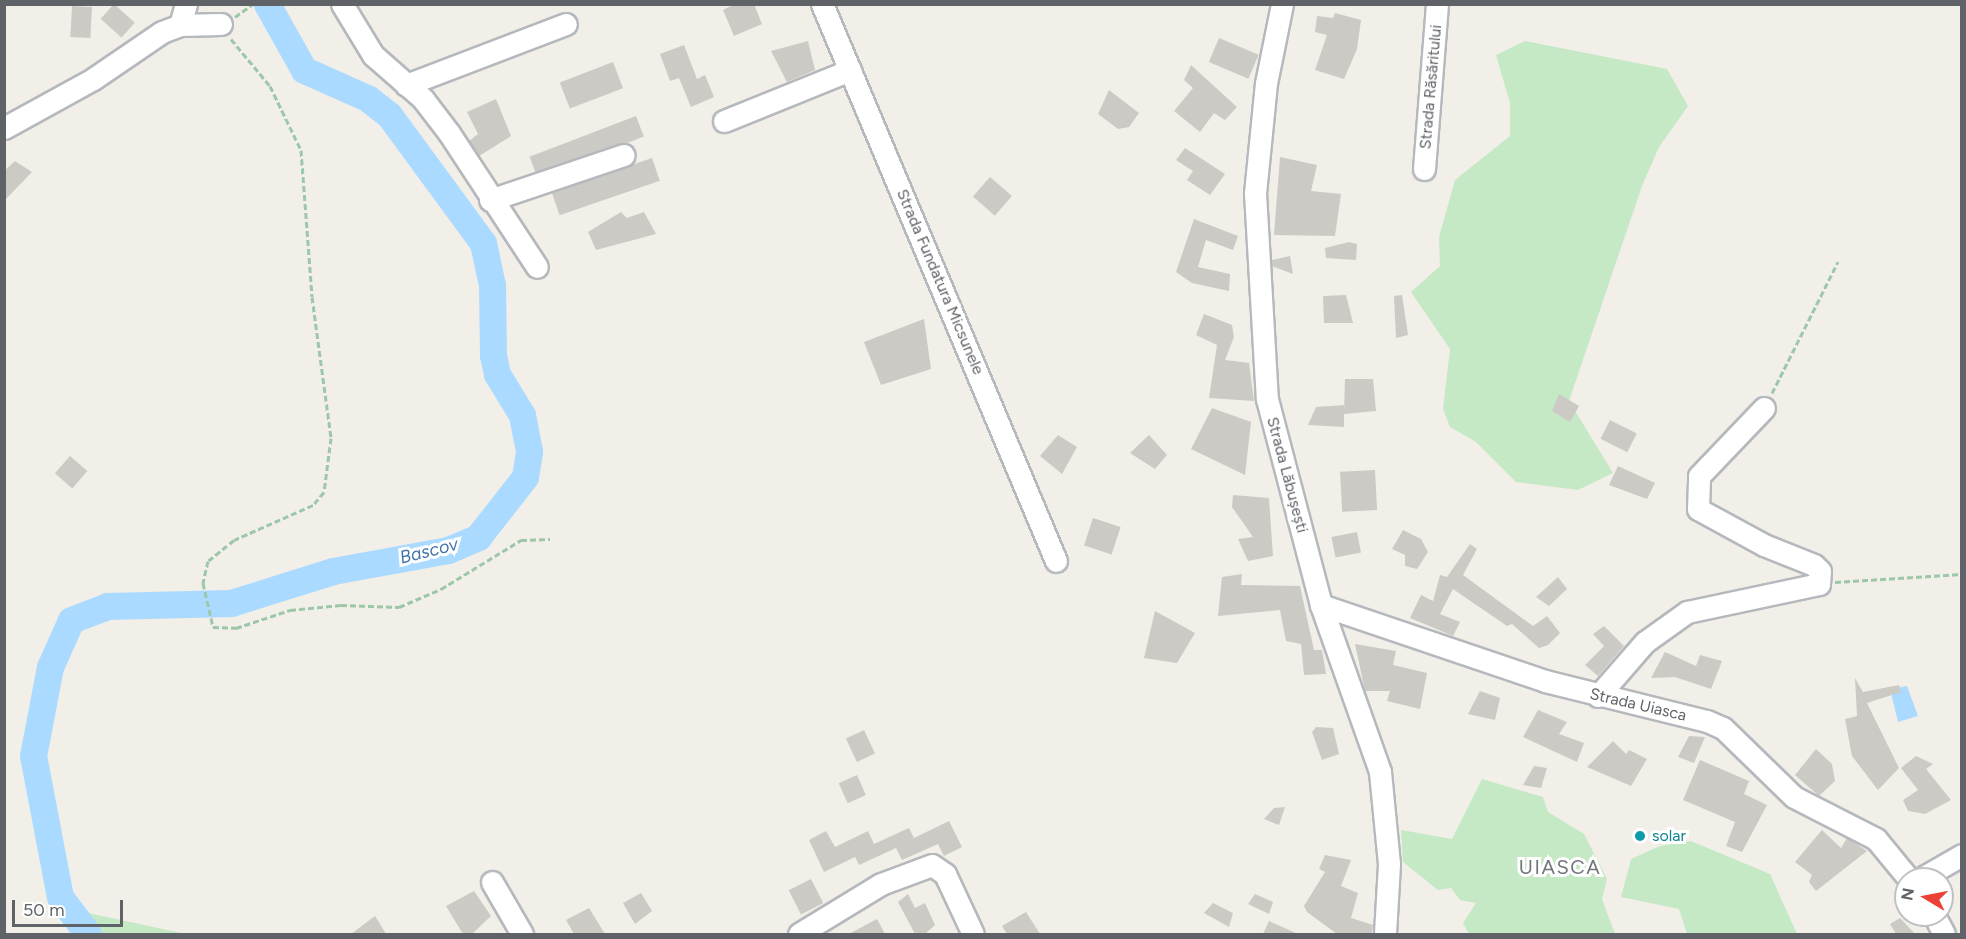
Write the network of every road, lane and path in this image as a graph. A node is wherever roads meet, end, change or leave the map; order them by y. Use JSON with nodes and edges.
{"nodes":[{"id":1,"x":186,"y":4,"type":"edge"},
{"id":2,"x":342,"y":4,"type":"edge"},
{"id":3,"x":822,"y":4,"type":"edge"},
{"id":4,"x":1282,"y":4,"type":"edge"},
{"id":5,"x":1437,"y":4,"type":"edge"},
{"id":6,"x":566,"y":24,"type":"dead end"},
{"id":7,"x":180,"y":25,"type":"junction"},
{"id":8,"x":219,"y":25,"type":"joint"},
{"id":9,"x":850,"y":70,"type":"junction"},
{"id":10,"x":406,"y":84,"type":"junction"},
{"id":11,"x":724,"y":121,"type":"dead end"},
{"id":12,"x":4,"y":128,"type":"edge"},
{"id":13,"x":624,"y":155,"type":"dead end"},
{"id":14,"x":1425,"y":169,"type":"dead end"},
{"id":15,"x":490,"y":200,"type":"junction"},
{"id":16,"x":1838,"y":262,"type":"dead end"},
{"id":17,"x":537,"y":267,"type":"dead end"},
{"id":18,"x":1764,"y":408,"type":"joint"},
{"id":19,"x":550,"y":539,"type":"dead end"},
{"id":20,"x":1056,"y":561,"type":"dead end"},
{"id":21,"x":1962,"y":574,"type":"edge"},
{"id":22,"x":1819,"y":584,"type":"junction"},
{"id":23,"x":1321,"y":605,"type":"junction"},
{"id":24,"x":1598,"y":696,"type":"junction"},
{"id":25,"x":1962,"y":855,"type":"edge"},
{"id":26,"x":1899,"y":867,"type":"edge"},
{"id":27,"x":1941,"y":867,"type":"edge"},
{"id":28,"x":492,"y":882,"type":"dead end"},
{"id":29,"x":522,"y":934,"type":"edge"},
{"id":30,"x":799,"y":934,"type":"edge"},
{"id":31,"x":974,"y":934,"type":"edge"},
{"id":32,"x":1385,"y":934,"type":"edge"}],
"edges":[{"from":1,"to":7,"type":"street"},
{"from":2,"to":10,"type":"street"},
{"from":3,"to":9,"type":"street","name":"Strada Fundatura Micsunele"},
{"from":4,"to":23,"type":"street","name":"Strada Lăbușești"},
{"from":5,"to":14,"type":"street","name":"Strada Răsăritului"},
{"from":6,"to":10,"type":"street"},
{"from":7,"to":8,"type":"street"},
{"from":7,"to":12,"type":"street"},
{"from":8,"to":19,"type":"path"},
{"from":9,"to":11,"type":"street"},
{"from":9,"to":20,"type":"street","name":"Strada Fundatura Micsunele"},
{"from":10,"to":15,"type":"street"},
{"from":13,"to":15,"type":"street"},
{"from":15,"to":17,"type":"street"},
{"from":16,"to":18,"type":"path"},
{"from":18,"to":22,"type":"street"},
{"from":21,"to":22,"type":"path"},
{"from":22,"to":24,"type":"street"},
{"from":23,"to":24,"type":"street","name":"Strada Uiasca"},
{"from":23,"to":32,"type":"street","name":"Strada Lăbușești"},
{"from":24,"to":26,"type":"street","name":"Strada Uiasca"},
{"from":25,"to":27,"type":"street"},
{"from":28,"to":29,"type":"street"},
{"from":30,"to":31,"type":"street"}]}
